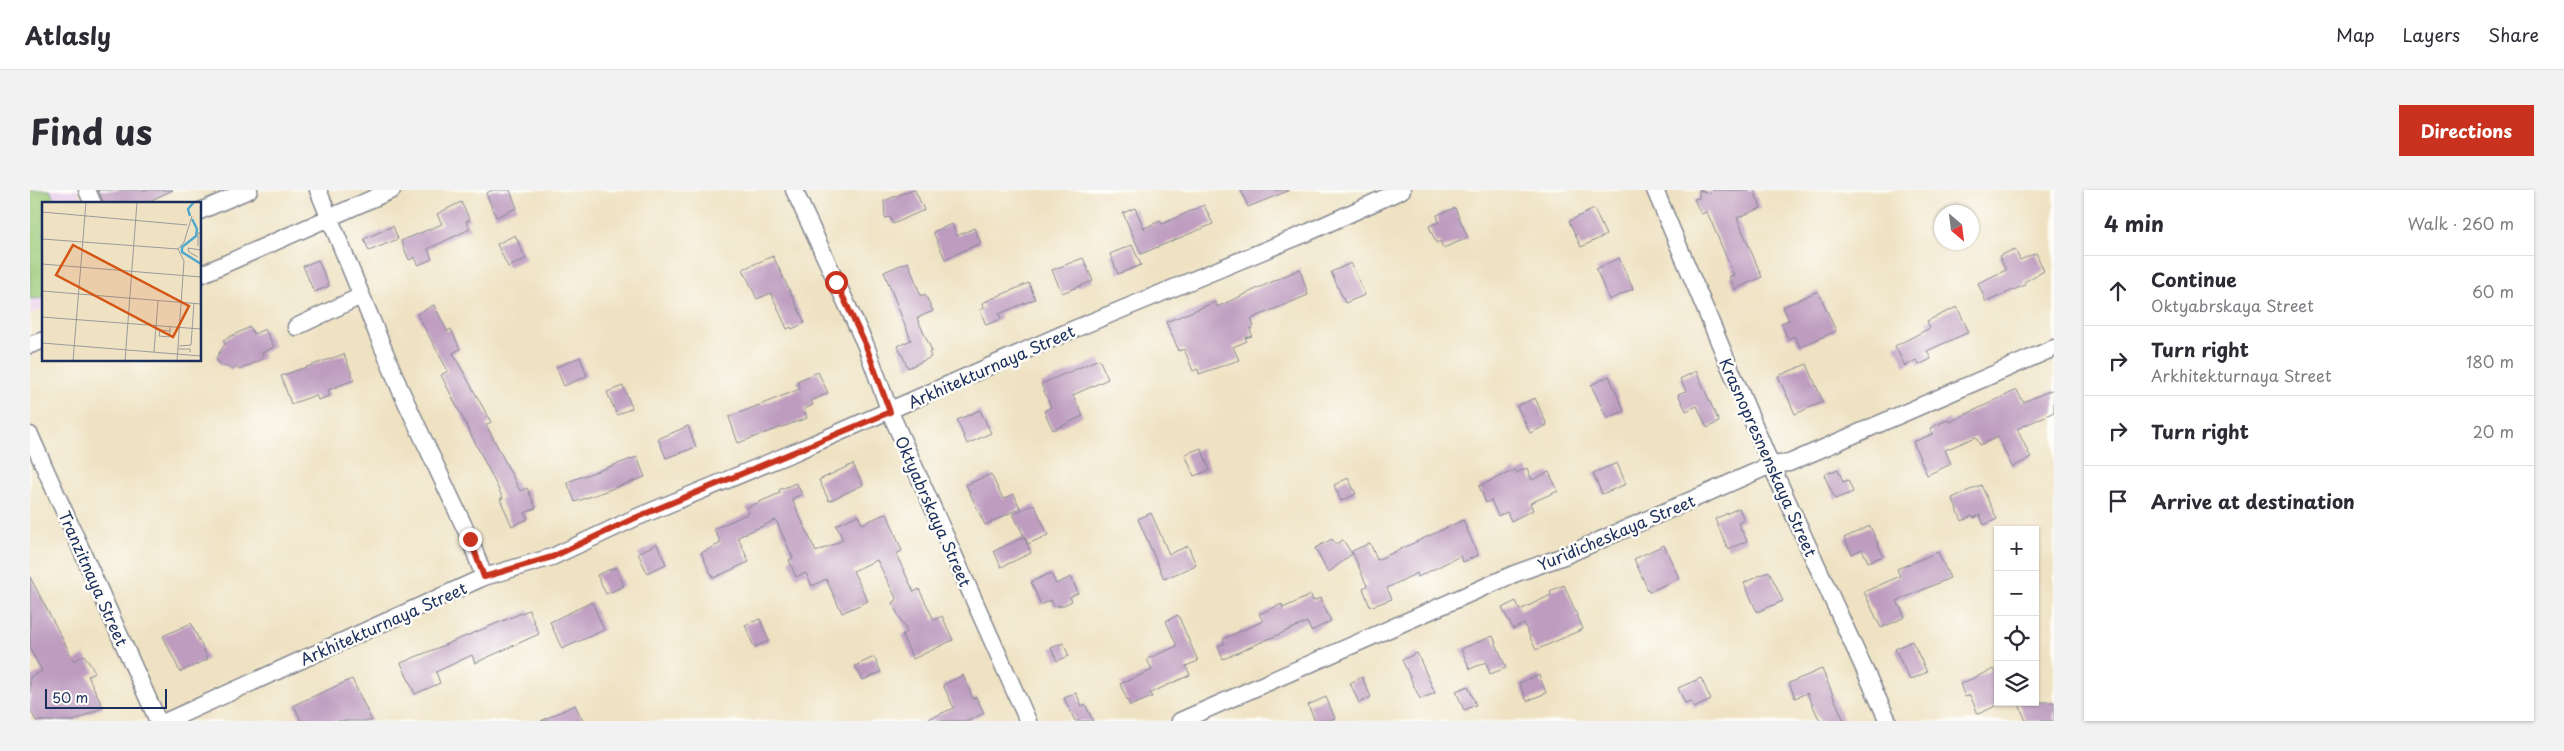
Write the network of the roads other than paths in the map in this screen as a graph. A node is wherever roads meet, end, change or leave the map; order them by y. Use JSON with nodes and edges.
{"nodes":[{"id":1,"x":87,"y":190,"type":"edge"},
{"id":2,"x":249,"y":190,"type":"edge"},
{"id":3,"x":318,"y":190,"type":"edge"},
{"id":4,"x":392,"y":190,"type":"edge"},
{"id":5,"x":794,"y":190,"type":"edge"},
{"id":6,"x":1402,"y":190,"type":"edge"},
{"id":7,"x":1656,"y":190,"type":"edge"},
{"id":8,"x":92,"y":202,"type":"edge"},
{"id":9,"x":201,"y":212,"type":"edge"},
{"id":10,"x":328,"y":217,"type":"junction"},
{"id":11,"x":201,"y":275,"type":"edge"},
{"id":12,"x":361,"y":296,"type":"junction"},
{"id":13,"x":296,"y":327,"type":"dead end"},
{"id":14,"x":42,"y":341,"type":"edge"},
{"id":15,"x":30,"y":345,"type":"edge"},
{"id":16,"x":2054,"y":348,"type":"edge"},
{"id":17,"x":890,"y":412,"type":"junction"},
{"id":18,"x":30,"y":435,"type":"edge"},
{"id":19,"x":1771,"y":465,"type":"junction"},
{"id":20,"x":484,"y":577,"type":"junction"},
{"id":21,"x":156,"y":719,"type":"edge"},
{"id":22,"x":1028,"y":721,"type":"edge"},
{"id":23,"x":1180,"y":721,"type":"edge"},
{"id":24,"x":1888,"y":721,"type":"edge"}],
"edges":[{"from":1,"to":8,"type":"street"},
{"from":2,"to":9,"type":"street"},
{"from":3,"to":10,"type":"street"},
{"from":4,"to":10,"type":"street"},
{"from":5,"to":17,"type":"street","name":"Oktyabrskaya Street"},
{"from":6,"to":17,"type":"street","name":"Arkhitekturnaya Street"},
{"from":7,"to":19,"type":"street","name":"Krasnopresnenskaya Street"},
{"from":10,"to":11,"type":"street"},
{"from":10,"to":12,"type":"street"},
{"from":12,"to":13,"type":"street"},
{"from":12,"to":20,"type":"street"},
{"from":14,"to":15,"type":"street"},
{"from":16,"to":19,"type":"street","name":"Yuridicheskaya Street"},
{"from":17,"to":20,"type":"street","name":"Arkhitekturnaya Street"},
{"from":17,"to":22,"type":"street","name":"Oktyabrskaya Street"},
{"from":18,"to":21,"type":"street","name":"Tranzitnaya Street"},
{"from":19,"to":23,"type":"street","name":"Yuridicheskaya Street"},
{"from":19,"to":24,"type":"street","name":"Krasnopresnenskaya Street"},
{"from":20,"to":21,"type":"street","name":"Arkhitekturnaya Street"}]}
